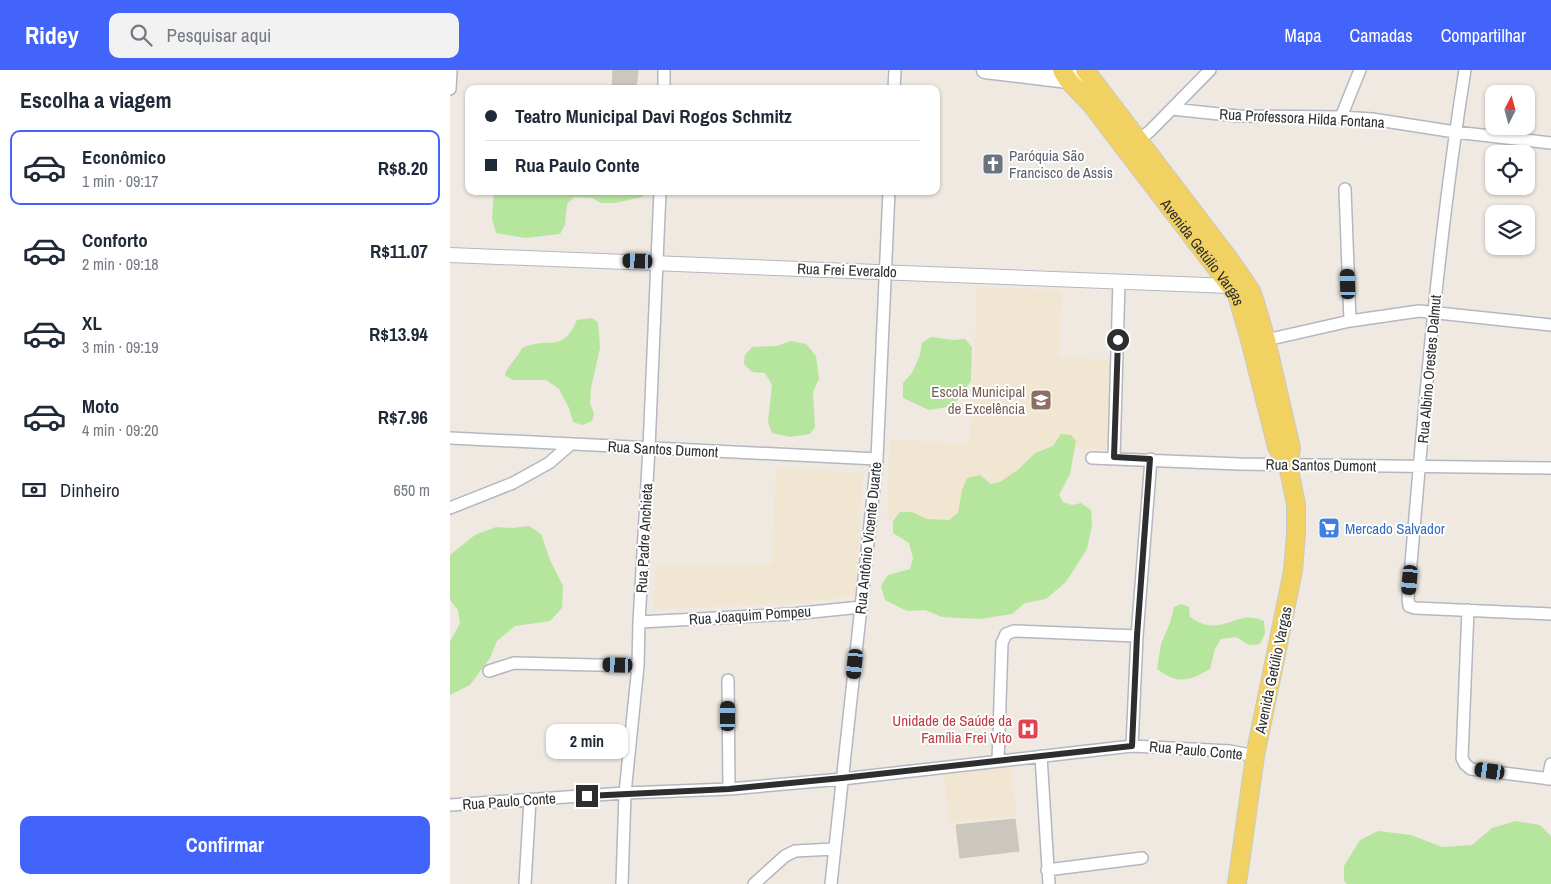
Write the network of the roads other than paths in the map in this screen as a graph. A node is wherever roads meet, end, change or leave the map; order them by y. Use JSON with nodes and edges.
{"nodes":[{"id":1,"x":451,"y":70,"type":"edge"},
{"id":2,"x":664,"y":70,"type":"edge"},
{"id":3,"x":895,"y":70,"type":"edge"},
{"id":4,"x":985,"y":70,"type":"edge"},
{"id":5,"x":1085,"y":70,"type":"edge"},
{"id":6,"x":1210,"y":70,"type":"edge"},
{"id":7,"x":1360,"y":70,"type":"edge"},
{"id":8,"x":1465,"y":70,"type":"edge"},
{"id":9,"x":1034,"y":73,"type":"edge"},
{"id":10,"x":1070,"y":73,"type":"edge"},
{"id":11,"x":664,"y":85,"type":"edge"},
{"id":12,"x":894,"y":85,"type":"edge"},
{"id":13,"x":450,"y":89,"type":"edge"},
{"id":14,"x":1172,"y":109,"type":"junction"},
{"id":15,"x":1341,"y":117,"type":"junction"},
{"id":16,"x":1455,"y":132,"type":"junction"},
{"id":17,"x":1551,"y":143,"type":"edge"},
{"id":18,"x":1132,"y":145,"type":"junction"},
{"id":19,"x":1345,"y":189,"type":"dead end"},
{"id":20,"x":660,"y":195,"type":"edge"},
{"id":21,"x":889,"y":195,"type":"edge"},
{"id":22,"x":450,"y":255,"type":"edge"},
{"id":23,"x":657,"y":262,"type":"junction"},
{"id":24,"x":885,"y":271,"type":"junction"},
{"id":25,"x":1119,"y":281,"type":"junction"},
{"id":26,"x":1237,"y":284,"type":"junction"},
{"id":27,"x":1433,"y":311,"type":"junction"},
{"id":28,"x":1350,"y":321,"type":"junction"},
{"id":29,"x":1551,"y":326,"type":"edge"},
{"id":30,"x":1266,"y":340,"type":"junction"},
{"id":31,"x":450,"y":438,"type":"edge"},
{"id":32,"x":571,"y":444,"type":"junction"},
{"id":33,"x":649,"y":448,"type":"junction"},
{"id":34,"x":1114,"y":457,"type":"junction"},
{"id":35,"x":1092,"y":458,"type":"dead end"},
{"id":36,"x":876,"y":459,"type":"junction"},
{"id":37,"x":1150,"y":459,"type":"junction"},
{"id":38,"x":1288,"y":465,"type":"junction"},
{"id":39,"x":1420,"y":466,"type":"junction"},
{"id":40,"x":1551,"y":468,"type":"edge"},
{"id":41,"x":450,"y":508,"type":"edge"},
{"id":42,"x":861,"y":607,"type":"junction"},
{"id":43,"x":1468,"y":610,"type":"junction"},
{"id":44,"x":1551,"y":614,"type":"edge"},
{"id":45,"x":639,"y":622,"type":"junction"},
{"id":46,"x":1137,"y":636,"type":"junction"},
{"id":47,"x":638,"y":666,"type":"junction"},
{"id":48,"x":489,"y":671,"type":"dead end"},
{"id":49,"x":728,"y":680,"type":"dead end"},
{"id":50,"x":1132,"y":746,"type":"junction"},
{"id":51,"x":1041,"y":756,"type":"junction"},
{"id":52,"x":1256,"y":756,"type":"junction"},
{"id":53,"x":998,"y":762,"type":"junction"},
{"id":54,"x":1551,"y":764,"type":"edge"},
{"id":55,"x":842,"y":778,"type":"junction"},
{"id":56,"x":1550,"y":779,"type":"edge"},
{"id":57,"x":729,"y":789,"type":"junction"},
{"id":58,"x":625,"y":794,"type":"junction"},
{"id":59,"x":530,"y":800,"type":"junction"},
{"id":60,"x":450,"y":805,"type":"edge"},
{"id":61,"x":834,"y":849,"type":"junction"},
{"id":62,"x":1142,"y":858,"type":"dead end"},
{"id":63,"x":1047,"y":870,"type":"junction"},
{"id":64,"x":1239,"y":881,"type":"edge"},
{"id":65,"x":525,"y":884,"type":"edge"},
{"id":66,"x":622,"y":884,"type":"edge"},
{"id":67,"x":754,"y":884,"type":"edge"},
{"id":68,"x":831,"y":884,"type":"edge"},
{"id":69,"x":1049,"y":884,"type":"edge"}],
"edges":[{"from":1,"to":13,"type":"street"},
{"from":2,"to":11,"type":"street"},
{"from":3,"to":12,"type":"street"},
{"from":4,"to":9,"type":"main road"},
{"from":5,"to":18,"type":"main road","name":"Avenida Getúlio Vargas"},
{"from":6,"to":14,"type":"street"},
{"from":7,"to":15,"type":"street"},
{"from":8,"to":16,"type":"street","name":"Rua Albino Orestes Dalmut"},
{"from":9,"to":10,"type":"main road"},
{"from":10,"to":18,"type":"main road","name":"Avenida Getúlio Vargas"},
{"from":14,"to":15,"type":"street","name":"Rua Professora Hilda Fontana"},
{"from":14,"to":18,"type":"street"},
{"from":15,"to":16,"type":"street","name":"Rua Professora Hilda Fontana"},
{"from":16,"to":17,"type":"street","name":"Rua Professora Hilda Fontana"},
{"from":16,"to":27,"type":"street","name":"Rua Albino Orestes Dalmut"},
{"from":18,"to":26,"type":"main road","name":"Avenida Getúlio Vargas"},
{"from":19,"to":28,"type":"street"},
{"from":20,"to":23,"type":"street","name":"Rua Padre Anchieta"},
{"from":21,"to":24,"type":"street","name":"Rua Antônio Vicente Duarte"},
{"from":22,"to":23,"type":"street","name":"Rua Frei Everaldo"},
{"from":23,"to":24,"type":"street","name":"Rua Frei Everaldo"},
{"from":23,"to":33,"type":"street","name":"Rua Padre Anchieta"},
{"from":24,"to":25,"type":"street","name":"Rua Frei Everaldo"},
{"from":24,"to":36,"type":"street","name":"Rua Antônio Vicente Duarte"},
{"from":25,"to":26,"type":"street","name":"Rua Frei Everaldo"},
{"from":25,"to":34,"type":"street"},
{"from":26,"to":30,"type":"main road","name":"Avenida Getúlio Vargas"},
{"from":26,"to":38,"type":"main road","name":"Avenida Getúlio Vargas"},
{"from":27,"to":28,"type":"street"},
{"from":27,"to":29,"type":"street"},
{"from":27,"to":39,"type":"street","name":"Rua Albino Orestes Dalmut"},
{"from":28,"to":30,"type":"street"},
{"from":30,"to":38,"type":"main road","name":"Avenida Getúlio Vargas"},
{"from":31,"to":32,"type":"street","name":"Rua Santos Dumont"},
{"from":32,"to":33,"type":"street","name":"Rua Santos Dumont"},
{"from":32,"to":41,"type":"street"},
{"from":33,"to":36,"type":"street","name":"Rua Santos Dumont"},
{"from":33,"to":45,"type":"street","name":"Rua Padre Anchieta"},
{"from":34,"to":35,"type":"street","name":"Rua Santos Dumont"},
{"from":34,"to":37,"type":"street","name":"Rua Santos Dumont"},
{"from":36,"to":42,"type":"street","name":"Rua Antônio Vicente Duarte"},
{"from":37,"to":38,"type":"street","name":"Rua Santos Dumont"},
{"from":37,"to":46,"type":"street"},
{"from":38,"to":39,"type":"street","name":"Rua Santos Dumont"},
{"from":38,"to":52,"type":"main road","name":"Avenida Getúlio Vargas"},
{"from":39,"to":40,"type":"street","name":"Rua Santos Dumont"},
{"from":39,"to":43,"type":"street","name":"Rua Albino Orestes Dalmut"},
{"from":42,"to":45,"type":"street","name":"Rua Joaquim Pompeu"},
{"from":42,"to":55,"type":"street","name":"Rua Antônio Vicente Duarte"},
{"from":43,"to":44,"type":"street"},
{"from":43,"to":56,"type":"street"},
{"from":45,"to":47,"type":"street","name":"Rua Padre Anchieta"},
{"from":46,"to":50,"type":"street"},
{"from":46,"to":53,"type":"street"},
{"from":47,"to":48,"type":"street"},
{"from":47,"to":58,"type":"street","name":"Rua Padre Anchieta"},
{"from":49,"to":57,"type":"street"},
{"from":50,"to":51,"type":"street","name":"Rua Paulo Conte"},
{"from":50,"to":52,"type":"street","name":"Rua Paulo Conte"},
{"from":51,"to":53,"type":"street","name":"Rua Paulo Conte"},
{"from":51,"to":63,"type":"street"},
{"from":52,"to":64,"type":"main road","name":"Avenida Getúlio Vargas"},
{"from":53,"to":55,"type":"street","name":"Rua Paulo Conte"},
{"from":54,"to":56,"type":"street"},
{"from":55,"to":57,"type":"street","name":"Rua Paulo Conte"},
{"from":55,"to":61,"type":"street","name":"Rua Antônio Vicente Duarte"},
{"from":57,"to":58,"type":"street","name":"Rua Paulo Conte"},
{"from":58,"to":59,"type":"street","name":"Rua Paulo Conte"},
{"from":58,"to":66,"type":"street","name":"Rua Padre Anchieta"},
{"from":59,"to":60,"type":"street","name":"Rua Paulo Conte"},
{"from":59,"to":65,"type":"street"},
{"from":61,"to":67,"type":"street"},
{"from":61,"to":68,"type":"street","name":"Rua Antônio Vicente Duarte"},
{"from":62,"to":63,"type":"street"},
{"from":63,"to":69,"type":"street"}]}
